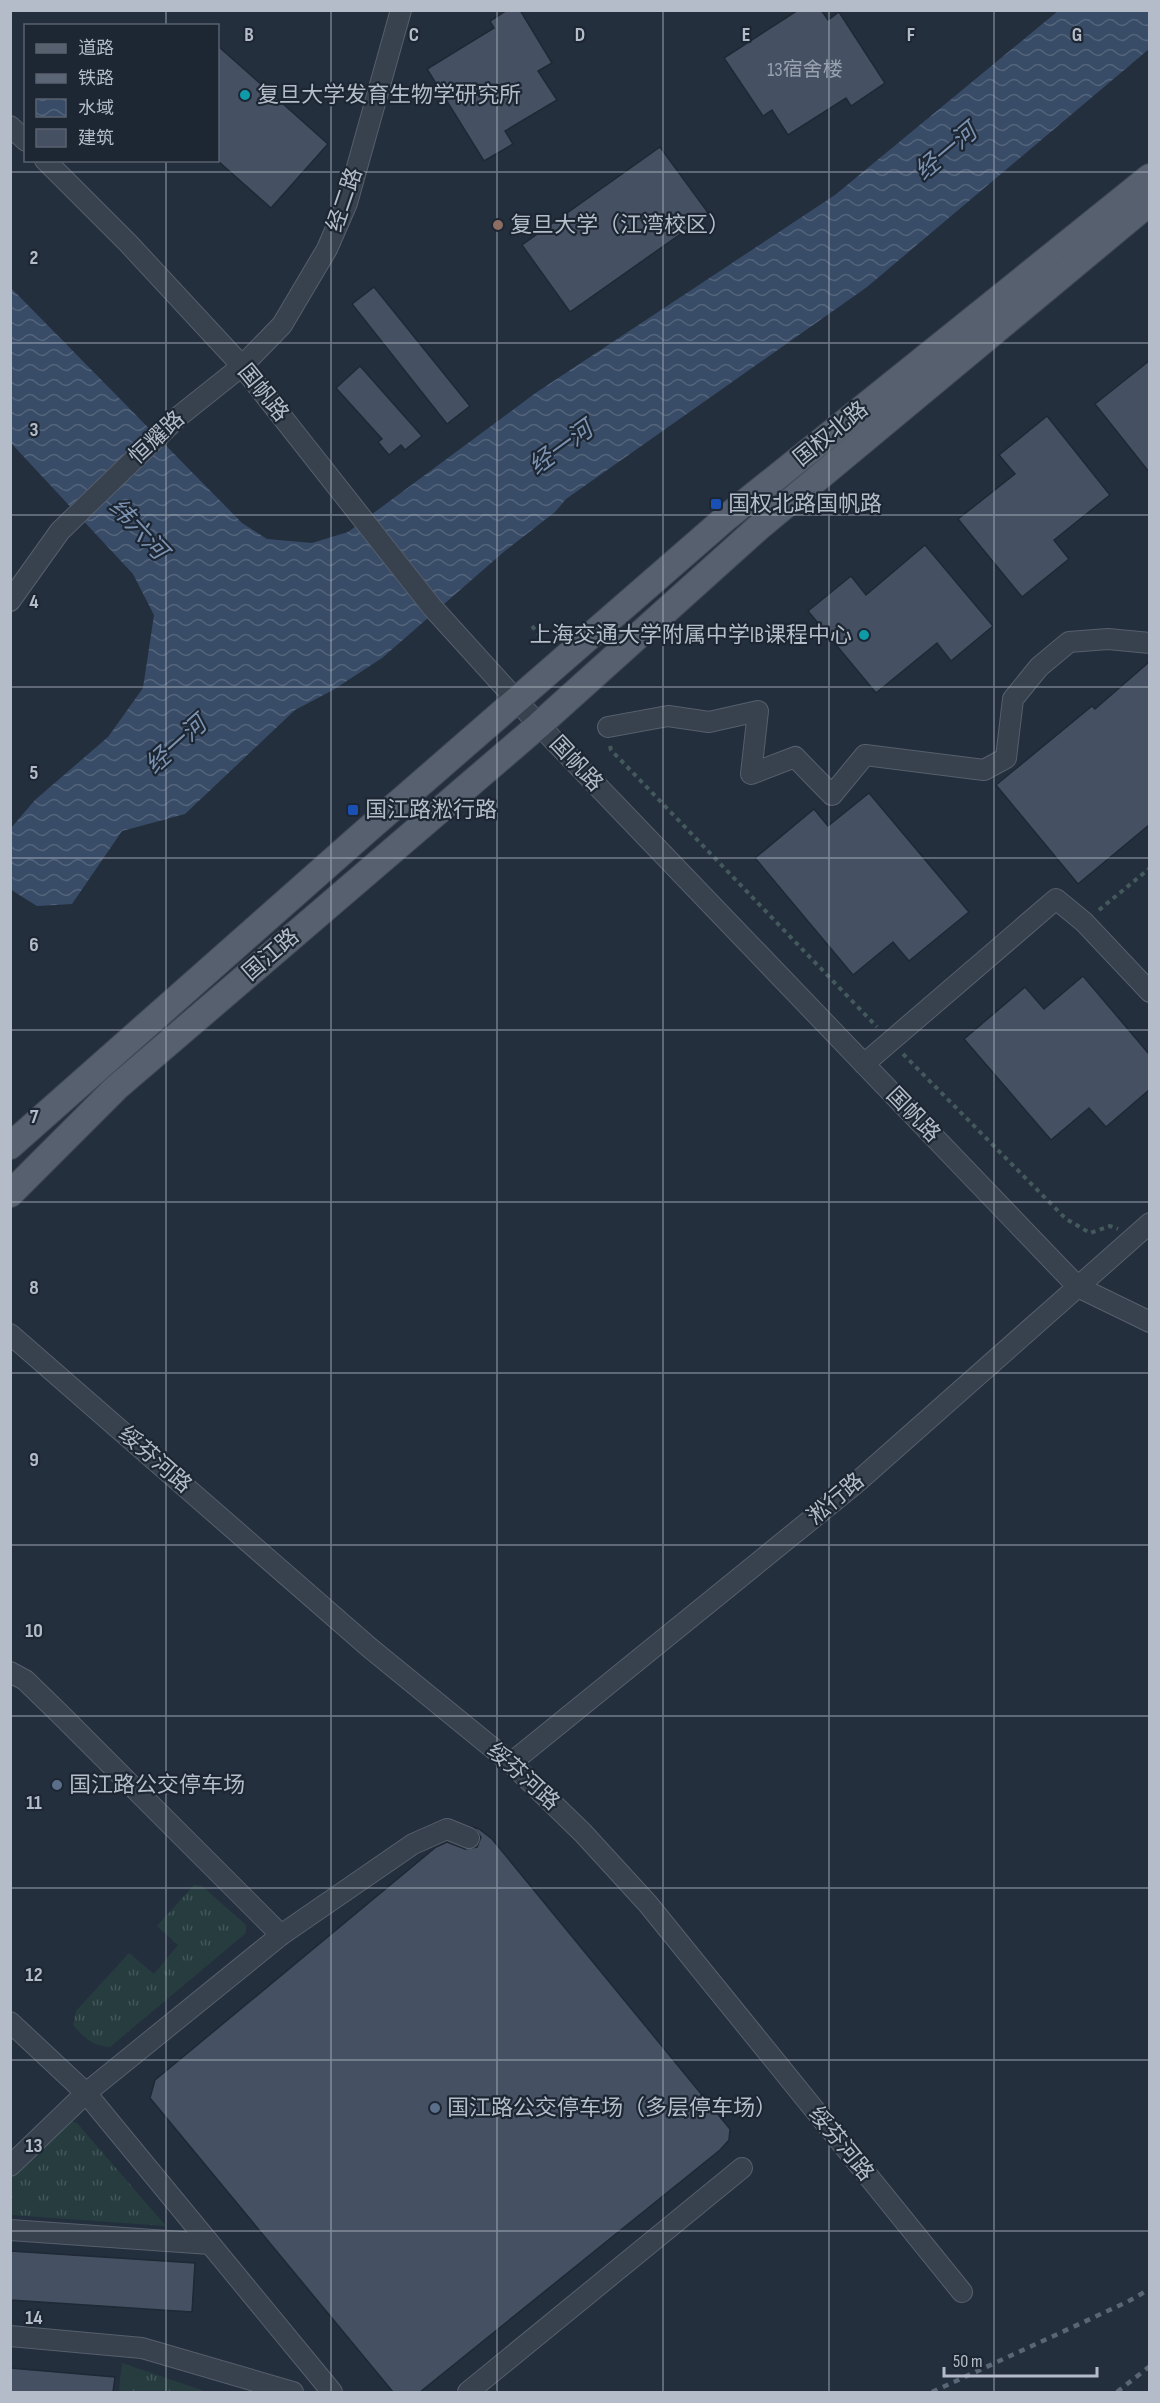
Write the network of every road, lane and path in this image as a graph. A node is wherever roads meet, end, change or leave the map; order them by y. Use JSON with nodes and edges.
{"nodes":[{"id":1,"x":400,"y":10,"type":"edge"},
{"id":2,"x":10,"y":126,"type":"edge"},
{"id":3,"x":24,"y":139,"type":"edge"},
{"id":4,"x":47,"y":162,"type":"edge"},
{"id":5,"x":1149,"y":177,"type":"edge"},
{"id":6,"x":1149,"y":202,"type":"edge"},
{"id":7,"x":242,"y":366,"type":"junction"},
{"id":8,"x":10,"y":601,"type":"edge"},
{"id":9,"x":532,"y":626,"type":"dead end"},
{"id":10,"x":1149,"y":643,"type":"edge"},
{"id":11,"x":561,"y":661,"type":"junction"},
{"id":12,"x":519,"y":700,"type":"junction"},
{"id":13,"x":539,"y":724,"type":"junction"},
{"id":14,"x":608,"y":727,"type":"joint"},
{"id":15,"x":1149,"y":868,"type":"edge"},
{"id":16,"x":1084,"y":922,"type":"junction"},
{"id":17,"x":1149,"y":992,"type":"edge"},
{"id":18,"x":890,"y":1040,"type":"junction"},
{"id":19,"x":864,"y":1064,"type":"junction"},
{"id":20,"x":10,"y":1146,"type":"edge"},
{"id":21,"x":10,"y":1194,"type":"edge"},
{"id":22,"x":1142,"y":1229,"type":"edge"},
{"id":23,"x":1078,"y":1287,"type":"junction"},
{"id":24,"x":1149,"y":1322,"type":"edge"},
{"id":25,"x":10,"y":1334,"type":"edge"},
{"id":26,"x":10,"y":1672,"type":"edge"},
{"id":27,"x":511,"y":1763,"type":"junction"},
{"id":28,"x":469,"y":1838,"type":"dead end"},
{"id":29,"x":281,"y":1935,"type":"junction"},
{"id":30,"x":10,"y":2022,"type":"edge"},
{"id":31,"x":86,"y":2093,"type":"junction"},
{"id":32,"x":10,"y":2166,"type":"edge"},
{"id":33,"x":742,"y":2168,"type":"dead end"},
{"id":34,"x":10,"y":2230,"type":"edge"},
{"id":35,"x":210,"y":2244,"type":"junction"},
{"id":36,"x":962,"y":2292,"type":"dead end"},
{"id":37,"x":10,"y":2336,"type":"edge"},
{"id":38,"x":293,"y":2392,"type":"edge"},
{"id":39,"x":332,"y":2392,"type":"edge"},
{"id":40,"x":468,"y":2392,"type":"edge"}],
"edges":[{"from":1,"to":7,"type":"street","name":"经二路"},
{"from":2,"to":3,"type":"street"},
{"from":4,"to":7,"type":"street","name":"国帆路"},
{"from":5,"to":11,"type":"main road","name":"国权北路"},
{"from":6,"to":13,"type":"main road","name":"国权北路"},
{"from":7,"to":8,"type":"street","name":"恒耀路"},
{"from":7,"to":12,"type":"street","name":"国帆路"},
{"from":9,"to":11,"type":"path"},
{"from":10,"to":14,"type":"street"},
{"from":11,"to":12,"type":"main road","name":"国权北路"},
{"from":12,"to":13,"type":"street","name":"国帆路"},
{"from":12,"to":20,"type":"main road","name":"国江路"},
{"from":13,"to":19,"type":"street","name":"国帆路"},
{"from":13,"to":21,"type":"main road","name":"国江路"},
{"from":14,"to":18,"type":"path"},
{"from":15,"to":16,"type":"path"},
{"from":16,"to":17,"type":"street"},
{"from":16,"to":18,"type":"street"},
{"from":18,"to":19,"type":"street"},
{"from":18,"to":22,"type":"path"},
{"from":19,"to":23,"type":"street","name":"国帆路"},
{"from":22,"to":23,"type":"street","name":"淞行路"},
{"from":23,"to":24,"type":"street","name":"国帆路"},
{"from":23,"to":27,"type":"street","name":"淞行路"},
{"from":25,"to":27,"type":"street","name":"绥芬河路"},
{"from":26,"to":29,"type":"street"},
{"from":27,"to":36,"type":"street","name":"绥芬河路"},
{"from":28,"to":29,"type":"street"},
{"from":29,"to":31,"type":"street"},
{"from":30,"to":31,"type":"street"},
{"from":31,"to":32,"type":"street"},
{"from":31,"to":35,"type":"street"},
{"from":33,"to":40,"type":"street"},
{"from":34,"to":35,"type":"street"},
{"from":35,"to":39,"type":"street"},
{"from":37,"to":38,"type":"street"}]}
